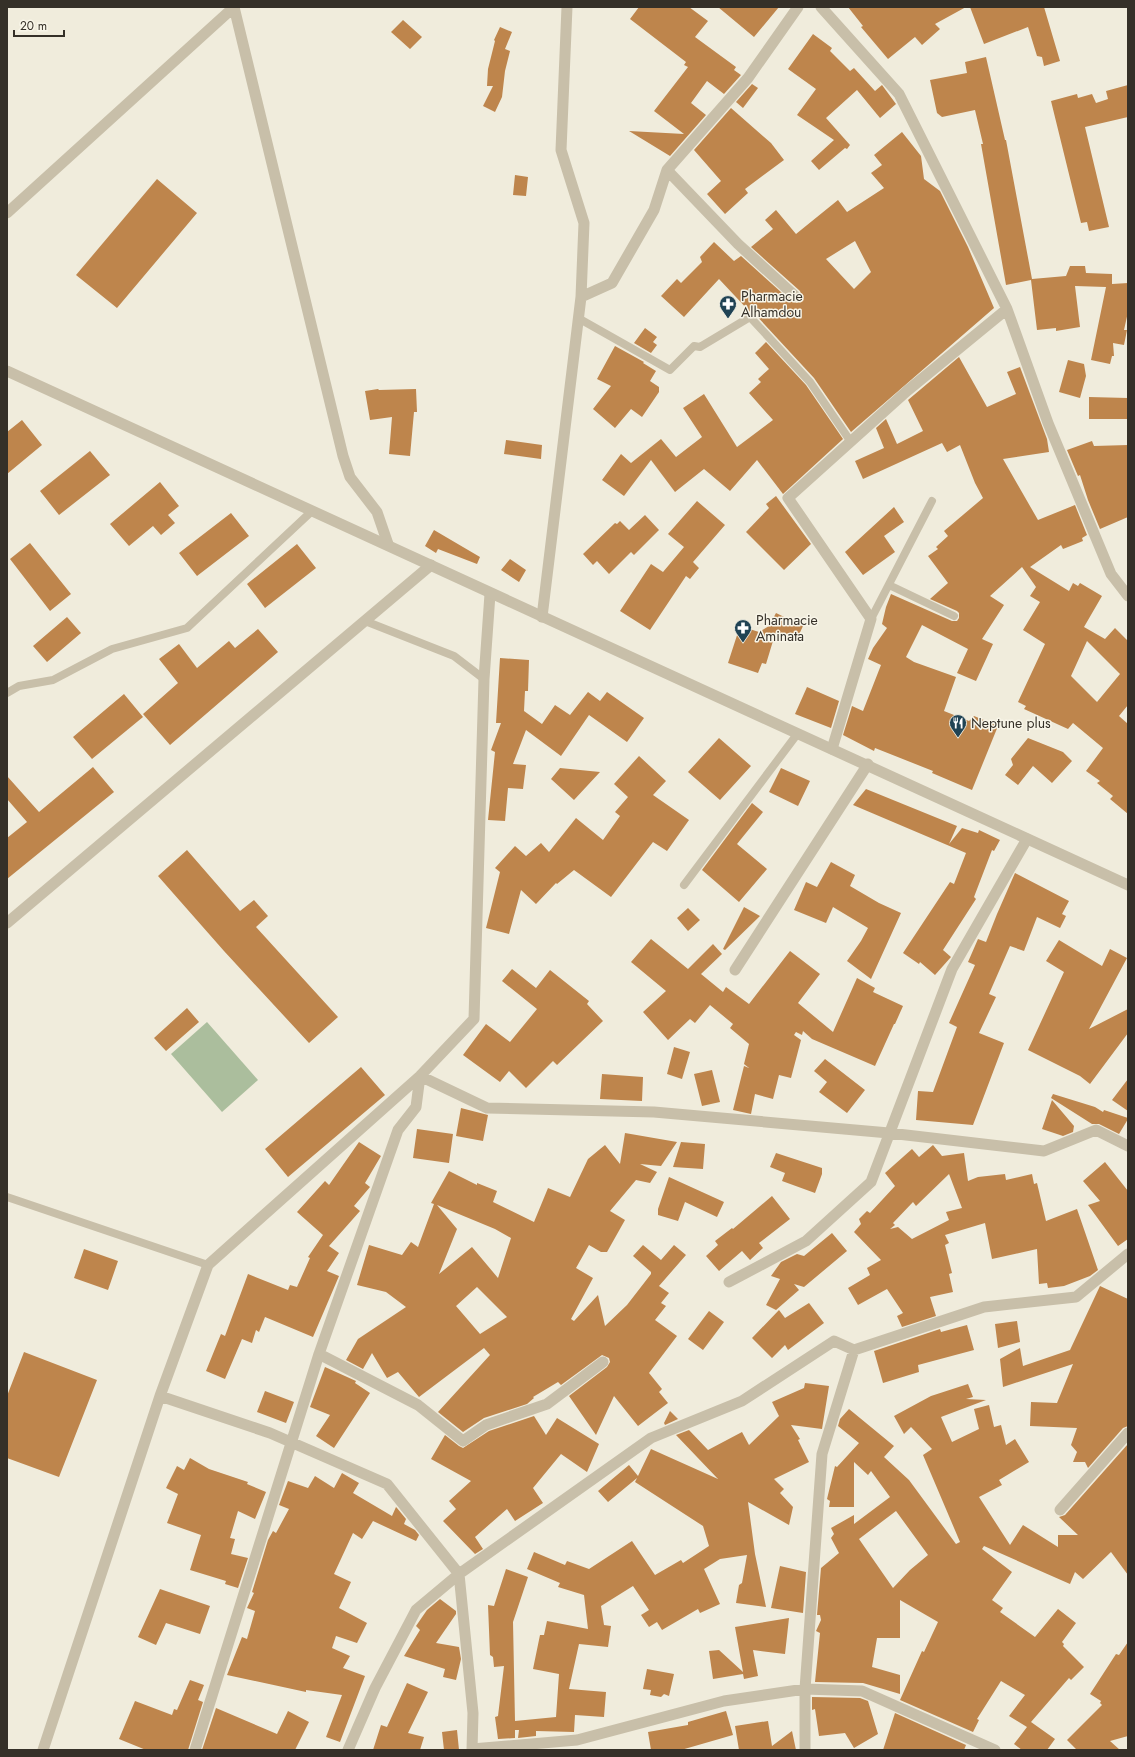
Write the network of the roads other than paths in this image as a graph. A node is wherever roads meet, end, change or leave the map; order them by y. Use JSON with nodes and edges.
{"nodes":[{"id":1,"x":234,"y":7,"type":"edge"},
{"id":2,"x":567,"y":7,"type":"edge"},
{"id":3,"x":798,"y":7,"type":"edge"},
{"id":4,"x":821,"y":7,"type":"edge"},
{"id":5,"x":667,"y":170,"type":"junction"},
{"id":6,"x":7,"y":213,"type":"edge"},
{"id":7,"x":795,"y":296,"type":"dead end"},
{"id":8,"x":581,"y":297,"type":"junction"},
{"id":9,"x":1007,"y":309,"type":"junction"},
{"id":10,"x":578,"y":318,"type":"junction"},
{"id":11,"x":7,"y":371,"type":"edge"},
{"id":12,"x":851,"y":442,"type":"junction"},
{"id":13,"x":932,"y":501,"type":"dead end"},
{"id":14,"x":312,"y":511,"type":"junction"},
{"id":15,"x":388,"y":544,"type":"junction"},
{"id":16,"x":431,"y":565,"type":"junction"},
{"id":17,"x":889,"y":585,"type":"junction"},
{"id":18,"x":490,"y":594,"type":"junction"},
{"id":19,"x":1128,"y":596,"type":"edge"},
{"id":20,"x":954,"y":616,"type":"dead end"},
{"id":21,"x":542,"y":617,"type":"junction"},
{"id":22,"x":871,"y":620,"type":"junction"},
{"id":23,"x":365,"y":621,"type":"junction"},
{"id":24,"x":484,"y":679,"type":"junction"},
{"id":25,"x":7,"y":693,"type":"edge"},
{"id":26,"x":798,"y":733,"type":"junction"},
{"id":27,"x":832,"y":749,"type":"junction"},
{"id":28,"x":868,"y":764,"type":"junction"},
{"id":29,"x":1026,"y":839,"type":"junction"},
{"id":30,"x":684,"y":885,"type":"dead end"},
{"id":31,"x":1128,"y":885,"type":"edge"},
{"id":32,"x":7,"y":923,"type":"edge"},
{"id":33,"x":735,"y":970,"type":"dead end"},
{"id":34,"x":420,"y":1076,"type":"junction"},
{"id":35,"x":888,"y":1133,"type":"junction"},
{"id":36,"x":1128,"y":1146,"type":"edge"},
{"id":37,"x":7,"y":1197,"type":"edge"},
{"id":38,"x":1128,"y":1254,"type":"edge"},
{"id":39,"x":208,"y":1265,"type":"junction"},
{"id":40,"x":729,"y":1282,"type":"dead end"},
{"id":41,"x":854,"y":1350,"type":"junction"},
{"id":42,"x":319,"y":1354,"type":"junction"},
{"id":43,"x":603,"y":1362,"type":"dead end"},
{"id":44,"x":160,"y":1396,"type":"junction"},
{"id":45,"x":1128,"y":1433,"type":"edge"},
{"id":46,"x":291,"y":1442,"type":"junction"},
{"id":47,"x":1060,"y":1510,"type":"dead end"},
{"id":48,"x":459,"y":1574,"type":"junction"},
{"id":49,"x":805,"y":1689,"type":"junction"},
{"id":50,"x":43,"y":1750,"type":"edge"},
{"id":51,"x":195,"y":1750,"type":"edge"},
{"id":52,"x":348,"y":1750,"type":"edge"},
{"id":53,"x":472,"y":1750,"type":"edge"},
{"id":54,"x":806,"y":1750,"type":"edge"},
{"id":55,"x":995,"y":1750,"type":"edge"}],
"edges":[{"from":1,"to":6,"type":"street"},
{"from":1,"to":15,"type":"street"},
{"from":2,"to":8,"type":"street"},
{"from":3,"to":5,"type":"street"},
{"from":4,"to":9,"type":"street"},
{"from":5,"to":7,"type":"street"},
{"from":5,"to":8,"type":"street"},
{"from":8,"to":10,"type":"street"},
{"from":9,"to":12,"type":"street"},
{"from":9,"to":19,"type":"street"},
{"from":10,"to":12,"type":"lane"},
{"from":10,"to":21,"type":"street"},
{"from":11,"to":14,"type":"street"},
{"from":12,"to":22,"type":"street"},
{"from":13,"to":17,"type":"lane"},
{"from":14,"to":15,"type":"street"},
{"from":14,"to":25,"type":"lane"},
{"from":15,"to":16,"type":"street"},
{"from":16,"to":18,"type":"street"},
{"from":16,"to":23,"type":"street"},
{"from":17,"to":20,"type":"lane"},
{"from":17,"to":22,"type":"lane"},
{"from":18,"to":21,"type":"street"},
{"from":18,"to":24,"type":"street"},
{"from":21,"to":26,"type":"street"},
{"from":22,"to":27,"type":"street"},
{"from":23,"to":24,"type":"lane"},
{"from":23,"to":32,"type":"street"},
{"from":24,"to":34,"type":"street"},
{"from":26,"to":27,"type":"street"},
{"from":26,"to":30,"type":"lane"},
{"from":27,"to":28,"type":"street"},
{"from":28,"to":29,"type":"street"},
{"from":28,"to":33,"type":"street"},
{"from":29,"to":31,"type":"street"},
{"from":29,"to":35,"type":"street"},
{"from":34,"to":35,"type":"street"},
{"from":34,"to":39,"type":"street"},
{"from":34,"to":42,"type":"street"},
{"from":35,"to":36,"type":"street"},
{"from":35,"to":40,"type":"street"},
{"from":37,"to":39,"type":"lane"},
{"from":38,"to":41,"type":"street"},
{"from":39,"to":44,"type":"street"},
{"from":41,"to":48,"type":"street"},
{"from":41,"to":49,"type":"street"},
{"from":42,"to":43,"type":"street"},
{"from":42,"to":46,"type":"street"},
{"from":44,"to":46,"type":"street"},
{"from":44,"to":50,"type":"street"},
{"from":45,"to":47,"type":"street"},
{"from":46,"to":48,"type":"street"},
{"from":46,"to":51,"type":"street"},
{"from":48,"to":52,"type":"street"},
{"from":48,"to":53,"type":"street"},
{"from":49,"to":53,"type":"street"},
{"from":49,"to":54,"type":"street"},
{"from":49,"to":55,"type":"street"}]}
